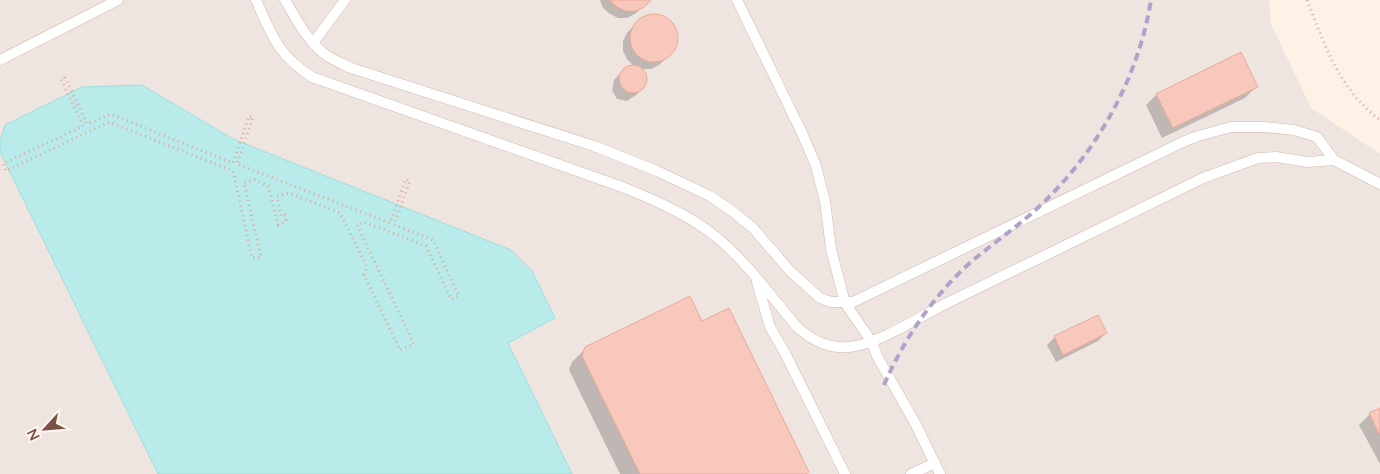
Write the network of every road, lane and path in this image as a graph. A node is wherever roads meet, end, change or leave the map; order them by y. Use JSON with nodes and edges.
{"nodes":[{"id":1,"x":118,"y":0,"type":"edge"},
{"id":2,"x":256,"y":0,"type":"edge"},
{"id":3,"x":286,"y":0,"type":"edge"},
{"id":4,"x":345,"y":0,"type":"edge"},
{"id":5,"x":737,"y":0,"type":"edge"},
{"id":6,"x":1307,"y":0,"type":"edge"},
{"id":7,"x":313,"y":43,"type":"junction"},
{"id":8,"x":0,"y":60,"type":"edge"},
{"id":9,"x":1380,"y":120,"type":"edge"},
{"id":10,"x":1334,"y":160,"type":"junction"},
{"id":11,"x":3,"y":164,"type":"joint"},
{"id":12,"x":1380,"y":184,"type":"edge"},
{"id":13,"x":756,"y":279,"type":"junction"},
{"id":14,"x":845,"y":303,"type":"junction"},
{"id":15,"x":872,"y":342,"type":"junction"},
{"id":16,"x":935,"y":463,"type":"junction"},
{"id":17,"x":845,"y":474,"type":"edge"},
{"id":18,"x":912,"y":474,"type":"edge"},
{"id":19,"x":940,"y":474,"type":"edge"}],
"edges":[{"from":1,"to":8,"type":"lane"},
{"from":2,"to":13,"type":"lane"},
{"from":3,"to":7,"type":"lane"},
{"from":4,"to":7,"type":"lane"},
{"from":5,"to":14,"type":"lane"},
{"from":6,"to":9,"type":"path"},
{"from":7,"to":14,"type":"lane"},
{"from":10,"to":12,"type":"lane"},
{"from":10,"to":14,"type":"lane"},
{"from":10,"to":15,"type":"lane"},
{"from":11,"to":11,"type":"path"},
{"from":13,"to":15,"type":"lane"},
{"from":13,"to":17,"type":"lane"},
{"from":14,"to":15,"type":"lane"},
{"from":15,"to":16,"type":"lane"},
{"from":16,"to":18,"type":"lane"},
{"from":16,"to":19,"type":"lane"}]}
